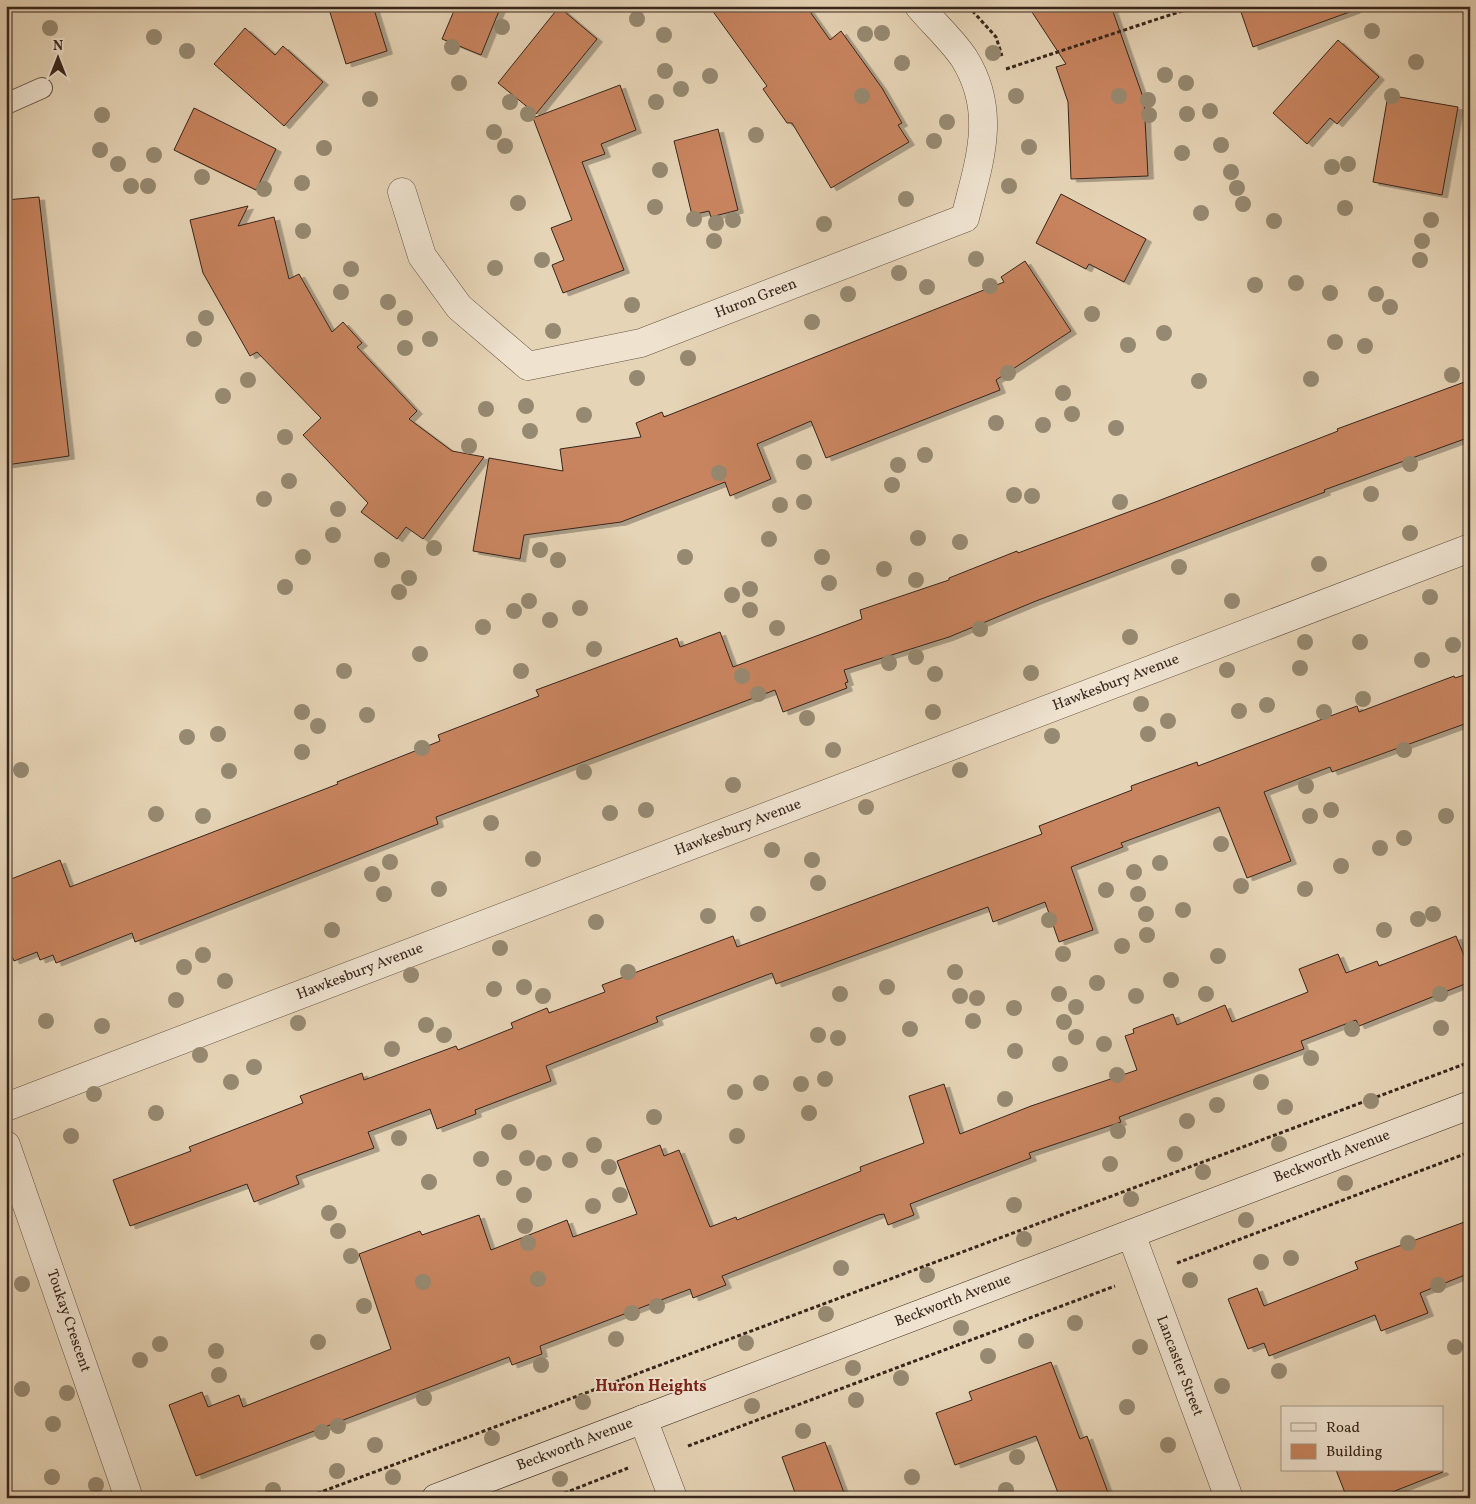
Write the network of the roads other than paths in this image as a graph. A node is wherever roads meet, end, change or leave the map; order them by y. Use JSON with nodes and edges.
{"nodes":[{"id":1,"x":919,"y":6,"type":"edge"},
{"id":2,"x":42,"y":88,"type":"dead end"},
{"id":3,"x":6,"y":104,"type":"edge"},
{"id":4,"x":402,"y":192,"type":"dead end"},
{"id":5,"x":1470,"y":548,"type":"edge"},
{"id":6,"x":1470,"y":1105,"type":"edge"},
{"id":7,"x":6,"y":1107,"type":"edge"},
{"id":8,"x":6,"y":1145,"type":"edge"},
{"id":9,"x":1130,"y":1234,"type":"junction"},
{"id":10,"x":643,"y":1420,"type":"junction"},
{"id":11,"x":129,"y":1498,"type":"edge"},
{"id":12,"x":436,"y":1498,"type":"edge"},
{"id":13,"x":672,"y":1498,"type":"edge"},
{"id":14,"x":1229,"y":1498,"type":"edge"}],
"edges":[{"from":1,"to":4,"type":"street","name":"Huron Green"},
{"from":2,"to":3,"type":"lane"},
{"from":5,"to":7,"type":"street","name":"Hawkesbury Avenue"},
{"from":6,"to":9,"type":"street","name":"Beckworth Avenue"},
{"from":8,"to":11,"type":"street","name":"Toukay Crescent"},
{"from":9,"to":10,"type":"street","name":"Beckworth Avenue"},
{"from":9,"to":14,"type":"street","name":"Lancaster Street"},
{"from":10,"to":12,"type":"street","name":"Beckworth Avenue"},
{"from":10,"to":13,"type":"street"}]}
